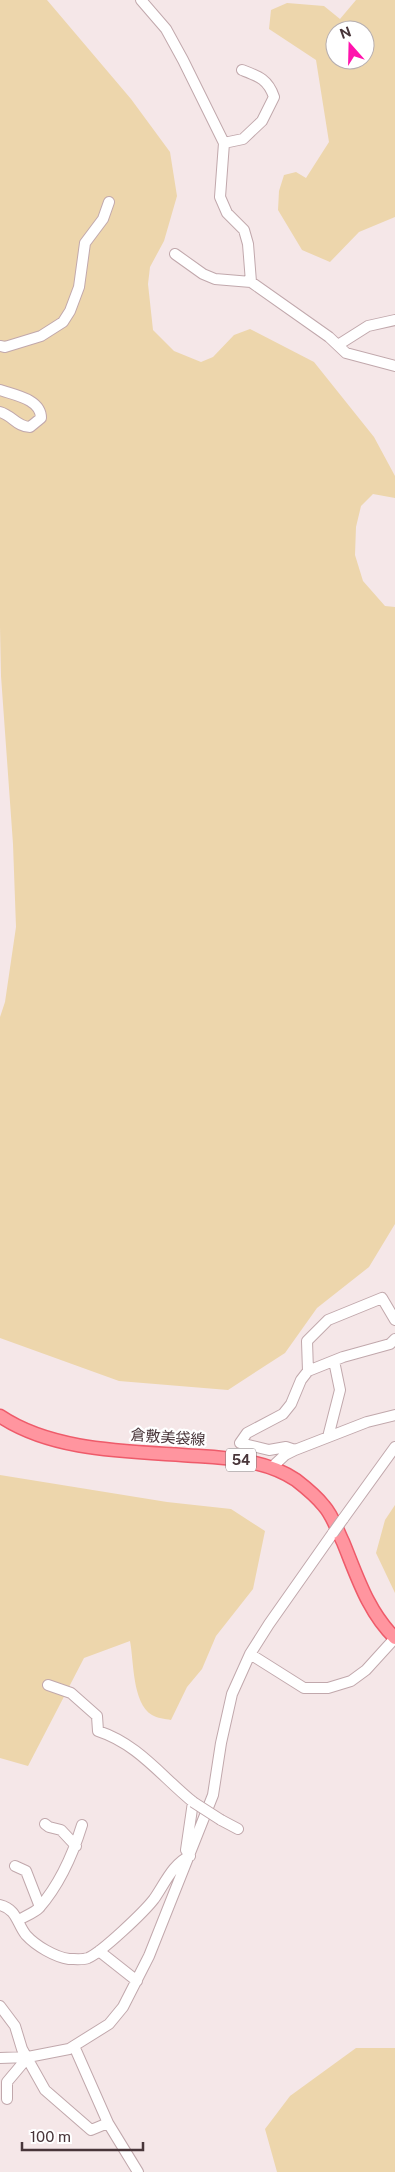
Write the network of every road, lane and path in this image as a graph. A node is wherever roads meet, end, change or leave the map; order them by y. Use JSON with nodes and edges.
{"nodes":[{"id":1,"x":141,"y":0,"type":"edge"},
{"id":2,"x":242,"y":70,"type":"dead end"},
{"id":3,"x":224,"y":143,"type":"junction"},
{"id":4,"x":109,"y":202,"type":"dead end"},
{"id":5,"x":176,"y":254,"type":"dead end"},
{"id":6,"x":251,"y":282,"type":"junction"},
{"id":7,"x":395,"y":320,"type":"edge"},
{"id":8,"x":338,"y":345,"type":"junction"},
{"id":9,"x":0,"y":346,"type":"edge"},
{"id":10,"x":395,"y":366,"type":"edge"},
{"id":11,"x":0,"y":390,"type":"edge"},
{"id":12,"x":0,"y":412,"type":"edge"},
{"id":13,"x":395,"y":1320,"type":"edge"},
{"id":14,"x":395,"y":1339,"type":"edge"},
{"id":15,"x":334,"y":1361,"type":"junction"},
{"id":16,"x":308,"y":1371,"type":"junction"},
{"id":17,"x":395,"y":1415,"type":"edge"},
{"id":18,"x":0,"y":1416,"type":"edge"},
{"id":19,"x":328,"y":1436,"type":"junction"},
{"id":20,"x":395,"y":1447,"type":"edge"},
{"id":21,"x":295,"y":1450,"type":"junction"},
{"id":22,"x":271,"y":1468,"type":"junction"},
{"id":23,"x":395,"y":1638,"type":"edge"},
{"id":24,"x":250,"y":1654,"type":"junction"},
{"id":25,"x":48,"y":1685,"type":"dead end"},
{"id":26,"x":193,"y":1802,"type":"junction"},
{"id":27,"x":45,"y":1824,"type":"dead end"},
{"id":28,"x":82,"y":1825,"type":"dead end"},
{"id":29,"x":238,"y":1829,"type":"dead end"},
{"id":30,"x":76,"y":1846,"type":"junction"},
{"id":31,"x":190,"y":1856,"type":"junction"},
{"id":32,"x":16,"y":1866,"type":"dead end"},
{"id":33,"x":0,"y":1905,"type":"edge"},
{"id":34,"x":40,"y":1907,"type":"junction"},
{"id":35,"x":19,"y":1920,"type":"junction"},
{"id":36,"x":99,"y":1951,"type":"junction"},
{"id":37,"x":137,"y":1981,"type":"junction"},
{"id":38,"x":0,"y":2006,"type":"edge"},
{"id":39,"x":74,"y":2046,"type":"junction"},
{"id":40,"x":28,"y":2057,"type":"junction"},
{"id":41,"x":0,"y":2058,"type":"edge"},
{"id":42,"x":7,"y":2098,"type":"dead end"},
{"id":43,"x":108,"y":2123,"type":"junction"},
{"id":44,"x":138,"y":2172,"type":"edge"}],
"edges":[{"from":1,"to":3,"type":"street"},
{"from":2,"to":3,"type":"street"},
{"from":3,"to":6,"type":"street"},
{"from":4,"to":9,"type":"street"},
{"from":5,"to":6,"type":"street"},
{"from":6,"to":8,"type":"street"},
{"from":7,"to":8,"type":"street"},
{"from":8,"to":10,"type":"street"},
{"from":11,"to":12,"type":"street"},
{"from":13,"to":16,"type":"street"},
{"from":14,"to":15,"type":"street"},
{"from":15,"to":16,"type":"street"},
{"from":15,"to":19,"type":"street"},
{"from":16,"to":21,"type":"street"},
{"from":17,"to":19,"type":"street"},
{"from":18,"to":22,"type":"main road","name":"倉敷美袋線","number":"54"},
{"from":19,"to":21,"type":"street"},
{"from":20,"to":24,"type":"street","bridge":true},
{"from":21,"to":22,"type":"street"},
{"from":22,"to":23,"type":"main road","name":"倉敷美袋線","number":"54"},
{"from":23,"to":24,"type":"street"},
{"from":24,"to":31,"type":"street"},
{"from":25,"to":26,"type":"street"},
{"from":26,"to":29,"type":"street","bridge":true},
{"from":26,"to":31,"type":"street"},
{"from":27,"to":30,"type":"street"},
{"from":28,"to":30,"type":"street"},
{"from":30,"to":34,"type":"street"},
{"from":31,"to":36,"type":"street"},
{"from":31,"to":37,"type":"street"},
{"from":32,"to":34,"type":"street"},
{"from":33,"to":35,"type":"street"},
{"from":34,"to":35,"type":"street"},
{"from":35,"to":36,"type":"street"},
{"from":36,"to":37,"type":"street"},
{"from":37,"to":39,"type":"street"},
{"from":38,"to":40,"type":"street"},
{"from":39,"to":40,"type":"street"},
{"from":39,"to":43,"type":"street"},
{"from":40,"to":41,"type":"street"},
{"from":40,"to":42,"type":"street"},
{"from":40,"to":43,"type":"street"},
{"from":43,"to":44,"type":"street"}]}
